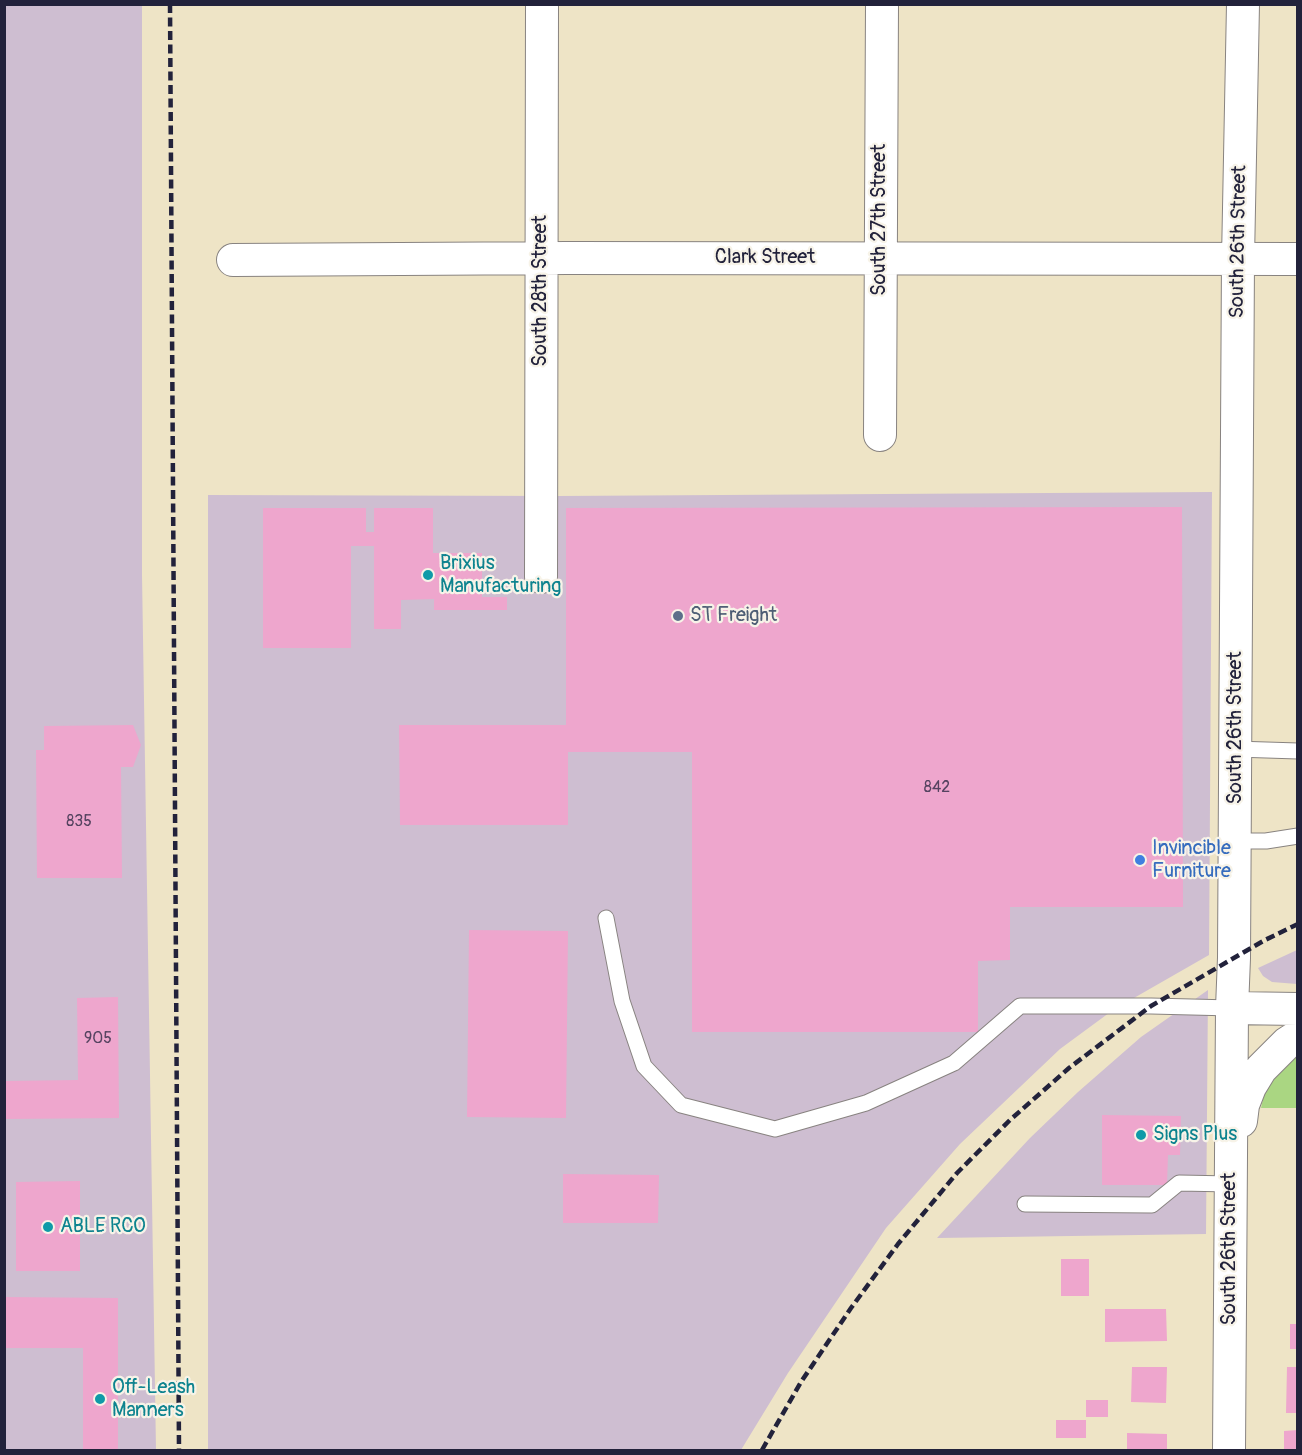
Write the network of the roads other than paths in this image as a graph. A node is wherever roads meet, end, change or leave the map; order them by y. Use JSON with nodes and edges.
{"nodes":[{"id":1,"x":542,"y":4,"type":"edge"},
{"id":2,"x":882,"y":4,"type":"edge"},
{"id":3,"x":1243,"y":4,"type":"edge"},
{"id":4,"x":880,"y":258,"type":"junction"},
{"id":5,"x":541,"y":259,"type":"junction"},
{"id":6,"x":1238,"y":259,"type":"junction"},
{"id":7,"x":1298,"y":259,"type":"edge"},
{"id":8,"x":233,"y":260,"type":"dead end"},
{"id":9,"x":880,"y":435,"type":"dead end"},
{"id":10,"x":541,"y":577,"type":"dead end"},
{"id":11,"x":1235,"y":749,"type":"junction"},
{"id":12,"x":1298,"y":751,"type":"edge"},
{"id":13,"x":1298,"y":836,"type":"edge"},
{"id":14,"x":1235,"y":841,"type":"junction"},
{"id":15,"x":606,"y":918,"type":"dead end"},
{"id":16,"x":1232,"y":1008,"type":"junction"},
{"id":17,"x":1298,"y":1009,"type":"edge"},
{"id":18,"x":1298,"y":1036,"type":"edge"},
{"id":19,"x":1231,"y":1184,"type":"junction"},
{"id":20,"x":1025,"y":1204,"type":"dead end"},
{"id":21,"x":1229,"y":1450,"type":"edge"}],
"edges":[{"from":1,"to":5,"type":"street","name":"South 28th Street"},
{"from":2,"to":4,"type":"street","name":"South 27th Street"},
{"from":3,"to":6,"type":"street","name":"South 26th Street"},
{"from":4,"to":5,"type":"street","name":"Clark Street"},
{"from":4,"to":6,"type":"street","name":"Clark Street"},
{"from":4,"to":9,"type":"street","name":"South 27th Street"},
{"from":5,"to":8,"type":"street","name":"Clark Street"},
{"from":5,"to":10,"type":"street","name":"South 28th Street"},
{"from":6,"to":7,"type":"street","name":"Clark Street"},
{"from":6,"to":11,"type":"street","name":"South 26th Street"},
{"from":11,"to":12,"type":"lane"},
{"from":11,"to":14,"type":"street","name":"South 26th Street"},
{"from":13,"to":14,"type":"lane"},
{"from":14,"to":16,"type":"street","name":"South 26th Street"},
{"from":15,"to":16,"type":"lane"},
{"from":16,"to":17,"type":"street"},
{"from":16,"to":19,"type":"street","name":"South 26th Street"},
{"from":18,"to":19,"type":"street"},
{"from":19,"to":20,"type":"lane"},
{"from":19,"to":21,"type":"street","name":"South 26th Street"}]}
